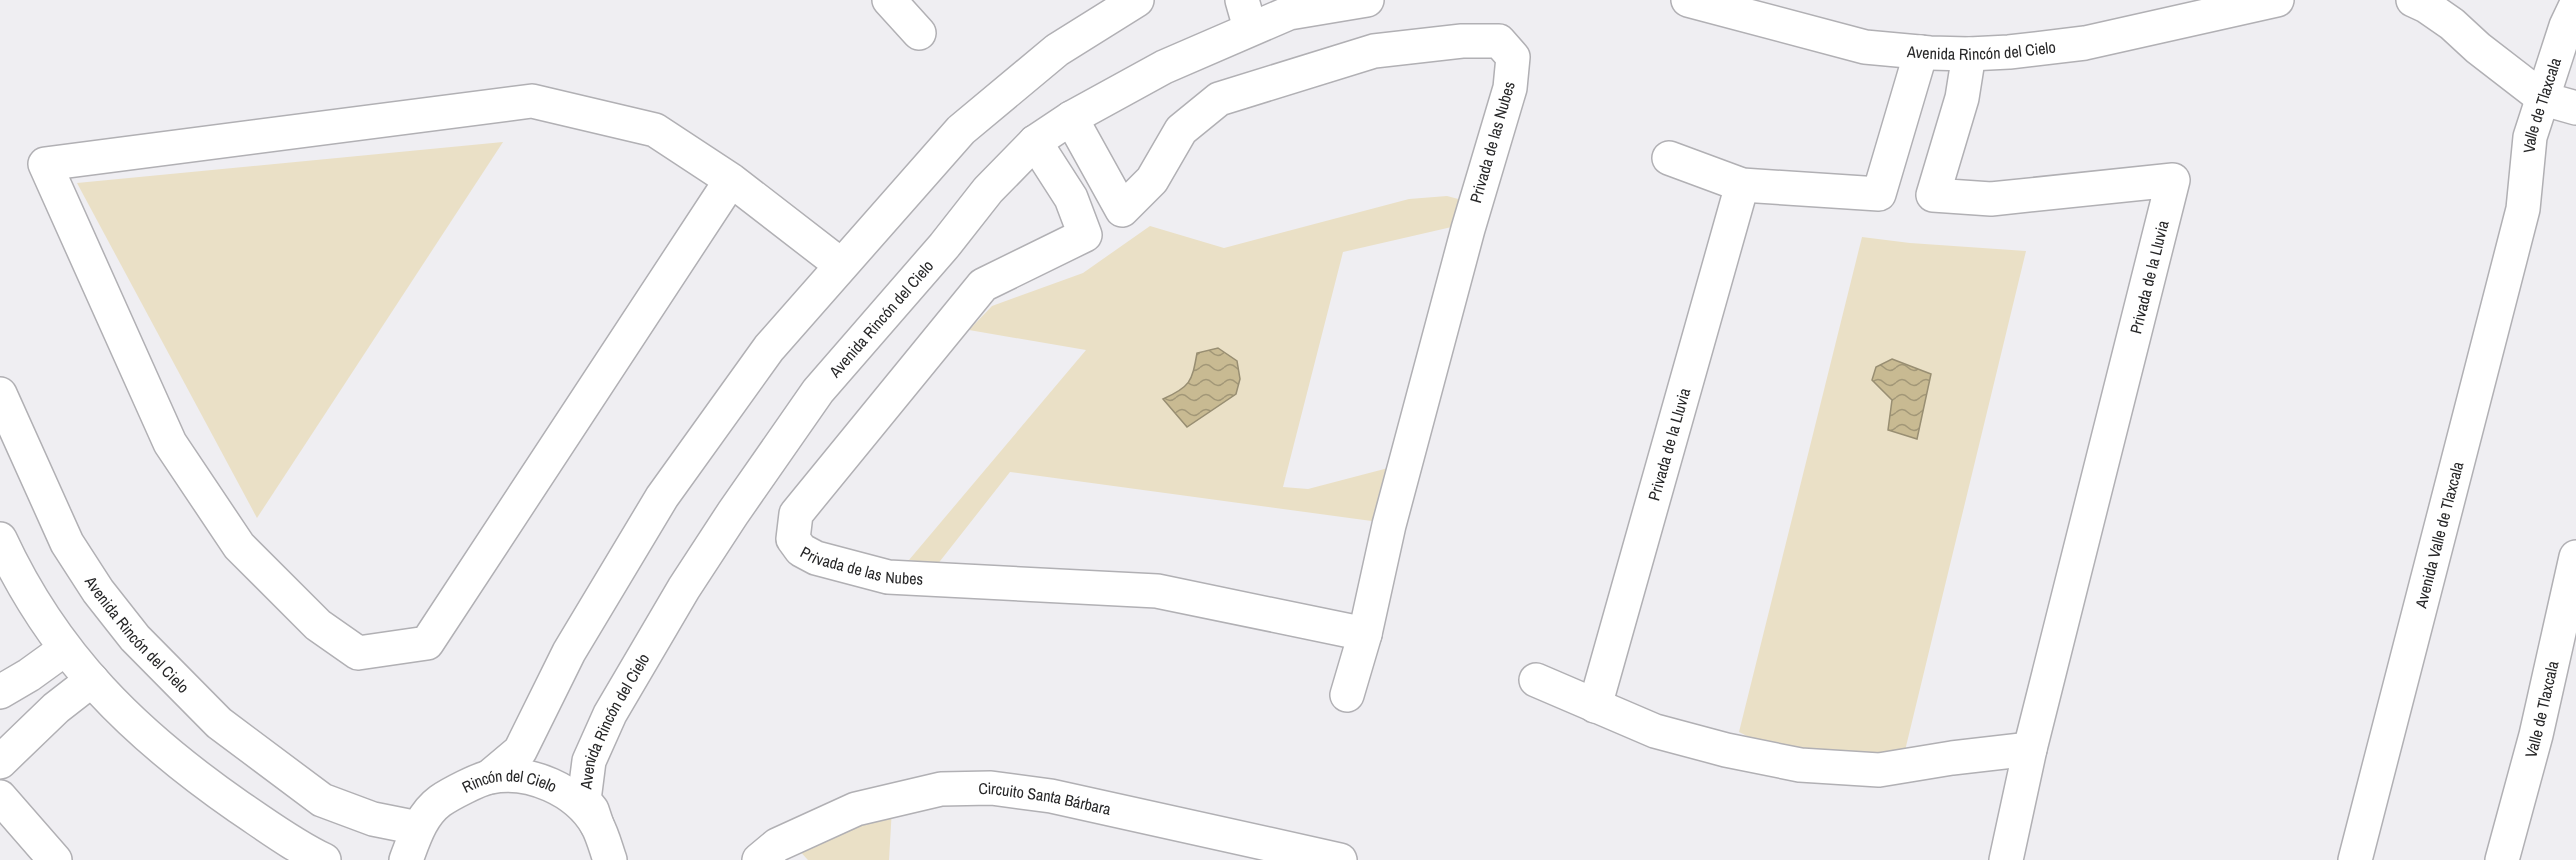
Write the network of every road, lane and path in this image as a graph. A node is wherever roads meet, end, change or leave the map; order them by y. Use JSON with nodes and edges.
{"nodes":[{"id":1,"x":889,"y":0,"type":"edge"},
{"id":2,"x":1137,"y":0,"type":"edge"},
{"id":3,"x":1366,"y":0,"type":"edge"},
{"id":4,"x":1688,"y":0,"type":"edge"},
{"id":5,"x":2277,"y":0,"type":"edge"},
{"id":6,"x":2413,"y":0,"type":"edge"},
{"id":7,"x":2576,"y":5,"type":"edge"},
{"id":8,"x":1287,"y":6,"type":"edge"},
{"id":9,"x":1246,"y":14,"type":"edge"},
{"id":10,"x":919,"y":33,"type":"dead end"},
{"id":11,"x":1921,"y":52,"type":"junction"},
{"id":12,"x":1969,"y":54,"type":"junction"},
{"id":13,"x":2544,"y":99,"type":"junction"},
{"id":14,"x":2576,"y":108,"type":"edge"},
{"id":15,"x":1071,"y":118,"type":"junction"},
{"id":16,"x":1035,"y":142,"type":"junction"},
{"id":17,"x":1669,"y":158,"type":"dead end"},
{"id":18,"x":731,"y":180,"type":"junction"},
{"id":19,"x":1742,"y":185,"type":"junction"},
{"id":20,"x":2523,"y":208,"type":"joint"},
{"id":21,"x":841,"y":265,"type":"junction"},
{"id":22,"x":0,"y":394,"type":"edge"},
{"id":23,"x":0,"y":539,"type":"edge"},
{"id":24,"x":2576,"y":558,"type":"edge"},
{"id":25,"x":1365,"y":634,"type":"junction"},
{"id":26,"x":65,"y":649,"type":"junction"},
{"id":27,"x":92,"y":680,"type":"junction"},
{"id":28,"x":1536,"y":680,"type":"dead end"},
{"id":29,"x":0,"y":692,"type":"edge"},
{"id":30,"x":1347,"y":695,"type":"dead end"},
{"id":31,"x":1595,"y":706,"type":"junction"},
{"id":32,"x":2030,"y":749,"type":"junction"},
{"id":33,"x":0,"y":762,"type":"edge"},
{"id":34,"x":489,"y":777,"type":"junction"},
{"id":35,"x":0,"y":797,"type":"edge"},
{"id":36,"x":597,"y":825,"type":"junction"},
{"id":37,"x":418,"y":828,"type":"junction"},
{"id":38,"x":56,"y":860,"type":"edge"},
{"id":39,"x":324,"y":860,"type":"edge"},
{"id":40,"x":406,"y":860,"type":"edge"},
{"id":41,"x":610,"y":860,"type":"edge"},
{"id":42,"x":759,"y":860,"type":"edge"},
{"id":43,"x":1340,"y":860,"type":"edge"},
{"id":44,"x":2006,"y":860,"type":"edge"},
{"id":45,"x":2355,"y":860,"type":"edge"},
{"id":46,"x":2502,"y":860,"type":"edge"}],
"edges":[{"from":1,"to":10,"type":"street"},
{"from":2,"to":21,"type":"street"},
{"from":3,"to":8,"type":"street","name":"Avenida Rincón del Cielo"},
{"from":4,"to":11,"type":"street","name":"Avenida Rincón del Cielo"},
{"from":5,"to":12,"type":"street","name":"Avenida Rincón del Cielo"},
{"from":6,"to":13,"type":"street"},
{"from":7,"to":13,"type":"street","name":"Valle de Tlaxcala"},
{"from":8,"to":9,"type":"street","name":"Avenida Rincón del Cielo"},
{"from":9,"to":15,"type":"street","name":"Avenida Rincón del Cielo"},
{"from":11,"to":12,"type":"street","name":"Avenida Rincón del Cielo"},
{"from":11,"to":19,"type":"street"},
{"from":12,"to":32,"type":"street","name":"Privada de la Lluvia"},
{"from":13,"to":14,"type":"street"},
{"from":13,"to":20,"type":"street","name":"Valle de Tlaxcala"},
{"from":15,"to":16,"type":"street","name":"Avenida Rincón del Cielo"},
{"from":15,"to":25,"type":"street","name":"Privada de las Nubes"},
{"from":16,"to":25,"type":"street","name":"Privada de las Nubes"},
{"from":16,"to":36,"type":"street","name":"Avenida Rincón del Cielo"},
{"from":17,"to":19,"type":"street"},
{"from":18,"to":18,"type":"street"},
{"from":18,"to":21,"type":"street"},
{"from":19,"to":31,"type":"street","name":"Privada de la Lluvia"},
{"from":20,"to":45,"type":"street","name":"Avenida Valle de Tlaxcala"},
{"from":21,"to":34,"type":"street"},
{"from":22,"to":37,"type":"street","name":"Avenida Rincón del Cielo"},
{"from":23,"to":26,"type":"street"},
{"from":24,"to":46,"type":"street","name":"Valle de Tlaxcala"},
{"from":25,"to":30,"type":"street","name":"Privada de las Nubes"},
{"from":26,"to":27,"type":"street"},
{"from":26,"to":29,"type":"street"},
{"from":27,"to":33,"type":"street"},
{"from":27,"to":39,"type":"street"},
{"from":28,"to":31,"type":"street"},
{"from":31,"to":32,"type":"street"},
{"from":32,"to":44,"type":"street","name":"Privada de la Lluvia"},
{"from":34,"to":36,"type":"street","name":"Rincón del Cielo"},
{"from":34,"to":37,"type":"street","name":"Rincón del Cielo"},
{"from":35,"to":38,"type":"street"},
{"from":36,"to":41,"type":"street","name":"Rincón del Cielo"},
{"from":37,"to":40,"type":"street","name":"Rincón del Cielo"},
{"from":42,"to":43,"type":"street","name":"Circuito Santa Bárbara"}]}
